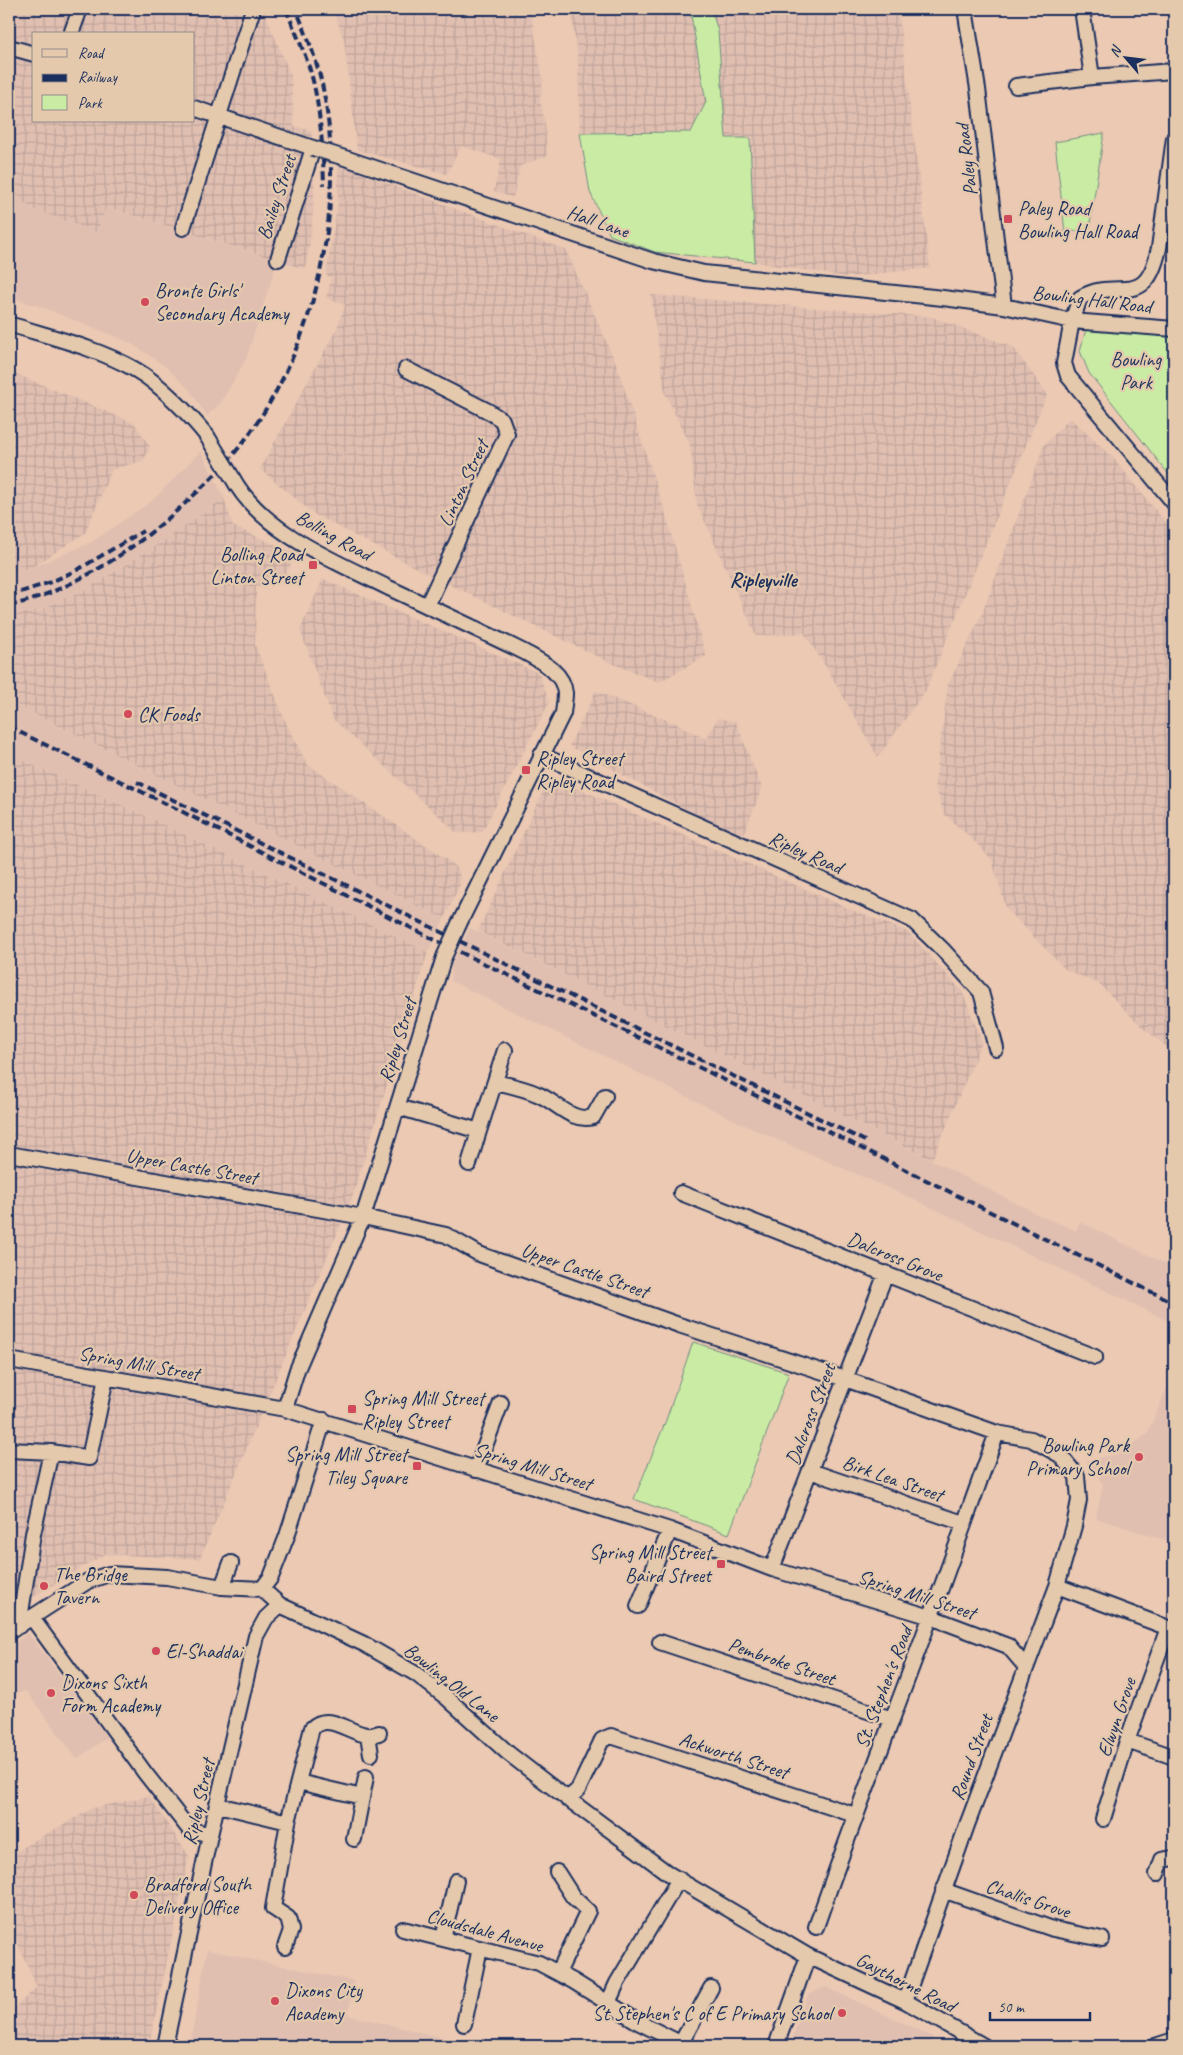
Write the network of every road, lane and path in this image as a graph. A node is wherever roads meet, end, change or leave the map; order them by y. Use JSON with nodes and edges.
{"nodes":[{"id":1,"x":80,"y":9,"type":"edge"},
{"id":2,"x":253,"y":9,"type":"edge"},
{"id":3,"x":966,"y":9,"type":"edge"},
{"id":4,"x":1082,"y":9,"type":"edge"},
{"id":5,"x":72,"y":32,"type":"edge"},
{"id":6,"x":9,"y":47,"type":"edge"},
{"id":7,"x":32,"y":53,"type":"edge"},
{"id":8,"x":1174,"y":71,"type":"edge"},
{"id":9,"x":1092,"y":78,"type":"junction"},
{"id":10,"x":1016,"y":86,"type":"dead end"},
{"id":11,"x":195,"y":108,"type":"edge"},
{"id":12,"x":217,"y":116,"type":"junction"},
{"id":13,"x":1174,"y":138,"type":"edge"},
{"id":14,"x":313,"y":148,"type":"junction"},
{"id":15,"x":183,"y":228,"type":"dead end"},
{"id":16,"x":278,"y":259,"type":"dead end"},
{"id":17,"x":1004,"y":306,"type":"junction"},
{"id":18,"x":1072,"y":320,"type":"junction"},
{"id":19,"x":9,"y":324,"type":"edge"},
{"id":20,"x":1174,"y":329,"type":"edge"},
{"id":21,"x":406,"y":369,"type":"dead end"},
{"id":22,"x":1174,"y":503,"type":"edge"},
{"id":23,"x":427,"y":606,"type":"junction"},
{"id":24,"x":565,"y":692,"type":"joint"},
{"id":25,"x":541,"y":755,"type":"junction"},
{"id":26,"x":996,"y":1048,"type":"dead end"},
{"id":27,"x":505,"y":1050,"type":"dead end"},
{"id":28,"x":495,"y":1082,"type":"junction"},
{"id":29,"x":605,"y":1096,"type":"dead end"},
{"id":30,"x":398,"y":1107,"type":"junction"},
{"id":31,"x":479,"y":1131,"type":"junction"},
{"id":32,"x":9,"y":1154,"type":"edge"},
{"id":33,"x":469,"y":1164,"type":"dead end"},
{"id":34,"x":681,"y":1193,"type":"dead end"},
{"id":35,"x":363,"y":1217,"type":"junction"},
{"id":36,"x":886,"y":1273,"type":"junction"},
{"id":37,"x":1095,"y":1357,"type":"dead end"},
{"id":38,"x":9,"y":1360,"type":"edge"},
{"id":39,"x":106,"y":1378,"type":"junction"},
{"id":40,"x":845,"y":1379,"type":"junction"},
{"id":41,"x":501,"y":1403,"type":"dead end"},
{"id":42,"x":285,"y":1408,"type":"junction"},
{"id":43,"x":324,"y":1420,"type":"junction"},
{"id":44,"x":997,"y":1434,"type":"junction"},
{"id":45,"x":9,"y":1450,"type":"edge"},
{"id":46,"x":51,"y":1452,"type":"junction"},
{"id":47,"x":476,"y":1470,"type":"junction"},
{"id":48,"x":810,"y":1471,"type":"junction"},
{"id":49,"x":963,"y":1523,"type":"junction"},
{"id":50,"x":1074,"y":1526,"type":"joint"},
{"id":51,"x":670,"y":1530,"type":"junction"},
{"id":52,"x":231,"y":1563,"type":"dead end"},
{"id":53,"x":772,"y":1569,"type":"junction"},
{"id":54,"x":1057,"y":1586,"type":"junction"},
{"id":55,"x":222,"y":1587,"type":"junction"},
{"id":56,"x":262,"y":1589,"type":"junction"},
{"id":57,"x":280,"y":1605,"type":"junction"},
{"id":58,"x":638,"y":1606,"type":"dead end"},
{"id":59,"x":931,"y":1616,"type":"junction"},
{"id":60,"x":32,"y":1618,"type":"junction"},
{"id":61,"x":14,"y":1629,"type":"edge"},
{"id":62,"x":1171,"y":1629,"type":"edge"},
{"id":63,"x":660,"y":1642,"type":"dead end"},
{"id":64,"x":1025,"y":1666,"type":"junction"},
{"id":65,"x":892,"y":1719,"type":"junction"},
{"id":66,"x":1127,"y":1741,"type":"junction"},
{"id":67,"x":371,"y":1754,"type":"dead end"},
{"id":68,"x":1174,"y":1757,"type":"edge"},
{"id":69,"x":366,"y":1777,"type":"dead end"},
{"id":70,"x":298,"y":1782,"type":"junction"},
{"id":71,"x":362,"y":1797,"type":"junction"},
{"id":72,"x":567,"y":1799,"type":"junction"},
{"id":73,"x":218,"y":1805,"type":"junction"},
{"id":74,"x":855,"y":1816,"type":"junction"},
{"id":75,"x":1104,"y":1819,"type":"dead end"},
{"id":76,"x":288,"y":1822,"type":"junction"},
{"id":77,"x":210,"y":1835,"type":"junction"},
{"id":78,"x":354,"y":1839,"type":"dead end"},
{"id":79,"x":1174,"y":1858,"type":"edge"},
{"id":80,"x":557,"y":1872,"type":"dead end"},
{"id":81,"x":1157,"y":1874,"type":"dead end"},
{"id":82,"x":679,"y":1879,"type":"junction"},
{"id":83,"x":456,"y":1881,"type":"dead end"},
{"id":84,"x":943,"y":1890,"type":"junction"},
{"id":85,"x":816,"y":1927,"type":"dead end"},
{"id":86,"x":404,"y":1929,"type":"dead end"},
{"id":87,"x":443,"y":1939,"type":"junction"},
{"id":88,"x":1102,"y":1939,"type":"dead end"},
{"id":89,"x":285,"y":1947,"type":"dead end"},
{"id":90,"x":480,"y":1948,"type":"junction"},
{"id":91,"x":808,"y":1956,"type":"junction"},
{"id":92,"x":558,"y":1973,"type":"junction"},
{"id":93,"x":711,"y":1988,"type":"dead end"},
{"id":94,"x":905,"y":2001,"type":"junction"},
{"id":95,"x":608,"y":2003,"type":"junction"},
{"id":96,"x":464,"y":2024,"type":"dead end"},
{"id":97,"x":1174,"y":2040,"type":"edge"},
{"id":98,"x":683,"y":2045,"type":"edge"},
{"id":99,"x":165,"y":2046,"type":"edge"},
{"id":100,"x":776,"y":2046,"type":"edge"},
{"id":101,"x":984,"y":2046,"type":"edge"},
{"id":102,"x":1155,"y":2046,"type":"edge"}],
"edges":[{"from":1,"to":5,"type":"street"},
{"from":2,"to":12,"type":"street"},
{"from":3,"to":17,"type":"street","name":"Paley Road"},
{"from":4,"to":9,"type":"street"},
{"from":6,"to":7,"type":"street"},
{"from":8,"to":9,"type":"street"},
{"from":9,"to":10,"type":"street"},
{"from":11,"to":12,"type":"street","name":"Hall Lane"},
{"from":12,"to":14,"type":"street","name":"Hall Lane"},
{"from":12,"to":15,"type":"street"},
{"from":13,"to":18,"type":"street"},
{"from":14,"to":16,"type":"street","name":"Bailey Street"},
{"from":14,"to":17,"type":"street","name":"Hall Lane","bridge":true},
{"from":17,"to":18,"type":"street","name":"Bowling Hall Road"},
{"from":18,"to":20,"type":"street","name":"Bowling Hall Road"},
{"from":18,"to":22,"type":"street"},
{"from":19,"to":23,"type":"street","name":"Bolling Road","bridge":true},
{"from":21,"to":23,"type":"street","name":"Linton Street"},
{"from":23,"to":24,"type":"street","name":"Bolling Road"},
{"from":24,"to":25,"type":"street","name":"Ripley Street"},
{"from":25,"to":26,"type":"street","name":"Ripley Road"},
{"from":25,"to":30,"type":"street","name":"Ripley Street","bridge":true},
{"from":27,"to":28,"type":"street"},
{"from":28,"to":29,"type":"street"},
{"from":28,"to":31,"type":"street"},
{"from":30,"to":31,"type":"street"},
{"from":30,"to":35,"type":"street","name":"Ripley Street"},
{"from":31,"to":33,"type":"street"},
{"from":32,"to":35,"type":"street","name":"Upper Castle Street"},
{"from":34,"to":36,"type":"street","name":"Dalcross Grove"},
{"from":35,"to":40,"type":"street","name":"Upper Castle Street"},
{"from":35,"to":42,"type":"street","name":"Ripley Street"},
{"from":36,"to":37,"type":"street","name":"Dalcross Grove"},
{"from":36,"to":40,"type":"street","name":"Dalcross Street"},
{"from":38,"to":39,"type":"street","name":"Spring Mill Street"},
{"from":39,"to":42,"type":"street","name":"Spring Mill Street"},
{"from":39,"to":46,"type":"street"},
{"from":40,"to":44,"type":"street","name":"Upper Castle Street"},
{"from":40,"to":48,"type":"street","name":"Dalcross Street"},
{"from":41,"to":47,"type":"street"},
{"from":42,"to":43,"type":"street","name":"Spring Mill Street"},
{"from":43,"to":47,"type":"street","name":"Spring Mill Street"},
{"from":43,"to":56,"type":"street"},
{"from":44,"to":49,"type":"street","name":"St. Stephen's Road"},
{"from":44,"to":50,"type":"street","name":"Upper Castle Street"},
{"from":45,"to":46,"type":"street"},
{"from":46,"to":61,"type":"street"},
{"from":47,"to":51,"type":"street","name":"Spring Mill Street"},
{"from":48,"to":49,"type":"street","name":"Birk Lea Street"},
{"from":48,"to":53,"type":"street","name":"Dalcross Street"},
{"from":49,"to":59,"type":"street","name":"St. Stephen's Road"},
{"from":50,"to":54,"type":"street","name":"Round Street"},
{"from":51,"to":53,"type":"street","name":"Spring Mill Street"},
{"from":51,"to":58,"type":"street"},
{"from":52,"to":55,"type":"street"},
{"from":53,"to":59,"type":"street","name":"Spring Mill Street"},
{"from":54,"to":62,"type":"street"},
{"from":54,"to":64,"type":"street","name":"Round Street"},
{"from":55,"to":56,"type":"street"},
{"from":55,"to":60,"type":"street"},
{"from":56,"to":57,"type":"street","name":"Bowling Old Lane"},
{"from":57,"to":72,"type":"street","name":"Bowling Old Lane"},
{"from":57,"to":73,"type":"street","name":"Ripley Street"},
{"from":59,"to":64,"type":"street","name":"Spring Mill Street"},
{"from":59,"to":65,"type":"street","name":"St. Stephen's Road"},
{"from":60,"to":61,"type":"street"},
{"from":60,"to":77,"type":"street"},
{"from":62,"to":66,"type":"street","name":"Elwyn Grove"},
{"from":63,"to":65,"type":"street","name":"Pembroke Street"},
{"from":64,"to":84,"type":"street","name":"Round Street"},
{"from":65,"to":74,"type":"street","name":"St. Stephen's Road"},
{"from":66,"to":68,"type":"street"},
{"from":66,"to":75,"type":"street","name":"Elwyn Grove"},
{"from":67,"to":70,"type":"street"},
{"from":69,"to":71,"type":"street"},
{"from":70,"to":71,"type":"street"},
{"from":70,"to":76,"type":"street"},
{"from":71,"to":78,"type":"street"},
{"from":72,"to":74,"type":"street","name":"Ackworth Street"},
{"from":72,"to":82,"type":"street","name":"Bowling Old Lane"},
{"from":73,"to":76,"type":"street"},
{"from":73,"to":77,"type":"street","name":"Ripley Street"},
{"from":74,"to":85,"type":"street","name":"St. Stephen's Road"},
{"from":76,"to":89,"type":"street"},
{"from":77,"to":99,"type":"street","name":"Ripley Street"},
{"from":79,"to":81,"type":"street"},
{"from":80,"to":92,"type":"street"},
{"from":82,"to":91,"type":"street","name":"Bowling Old Lane"},
{"from":82,"to":95,"type":"street"},
{"from":83,"to":87,"type":"street"},
{"from":84,"to":88,"type":"street","name":"Challis Grove"},
{"from":84,"to":94,"type":"street","name":"Round Street"},
{"from":86,"to":87,"type":"street","name":"Cloudsdale Avenue"},
{"from":87,"to":90,"type":"street","name":"Cloudsdale Avenue"},
{"from":90,"to":92,"type":"street","name":"Cloudsdale Avenue"},
{"from":90,"to":96,"type":"street"},
{"from":91,"to":94,"type":"street","name":"Gaythorne Road"},
{"from":91,"to":100,"type":"street"},
{"from":92,"to":95,"type":"street","name":"Cloudsdale Avenue"},
{"from":93,"to":98,"type":"street"},
{"from":94,"to":101,"type":"street","name":"Gaythorne Road"},
{"from":95,"to":98,"type":"street","name":"Cloudsdale Avenue"},
{"from":97,"to":102,"type":"street"}]}
